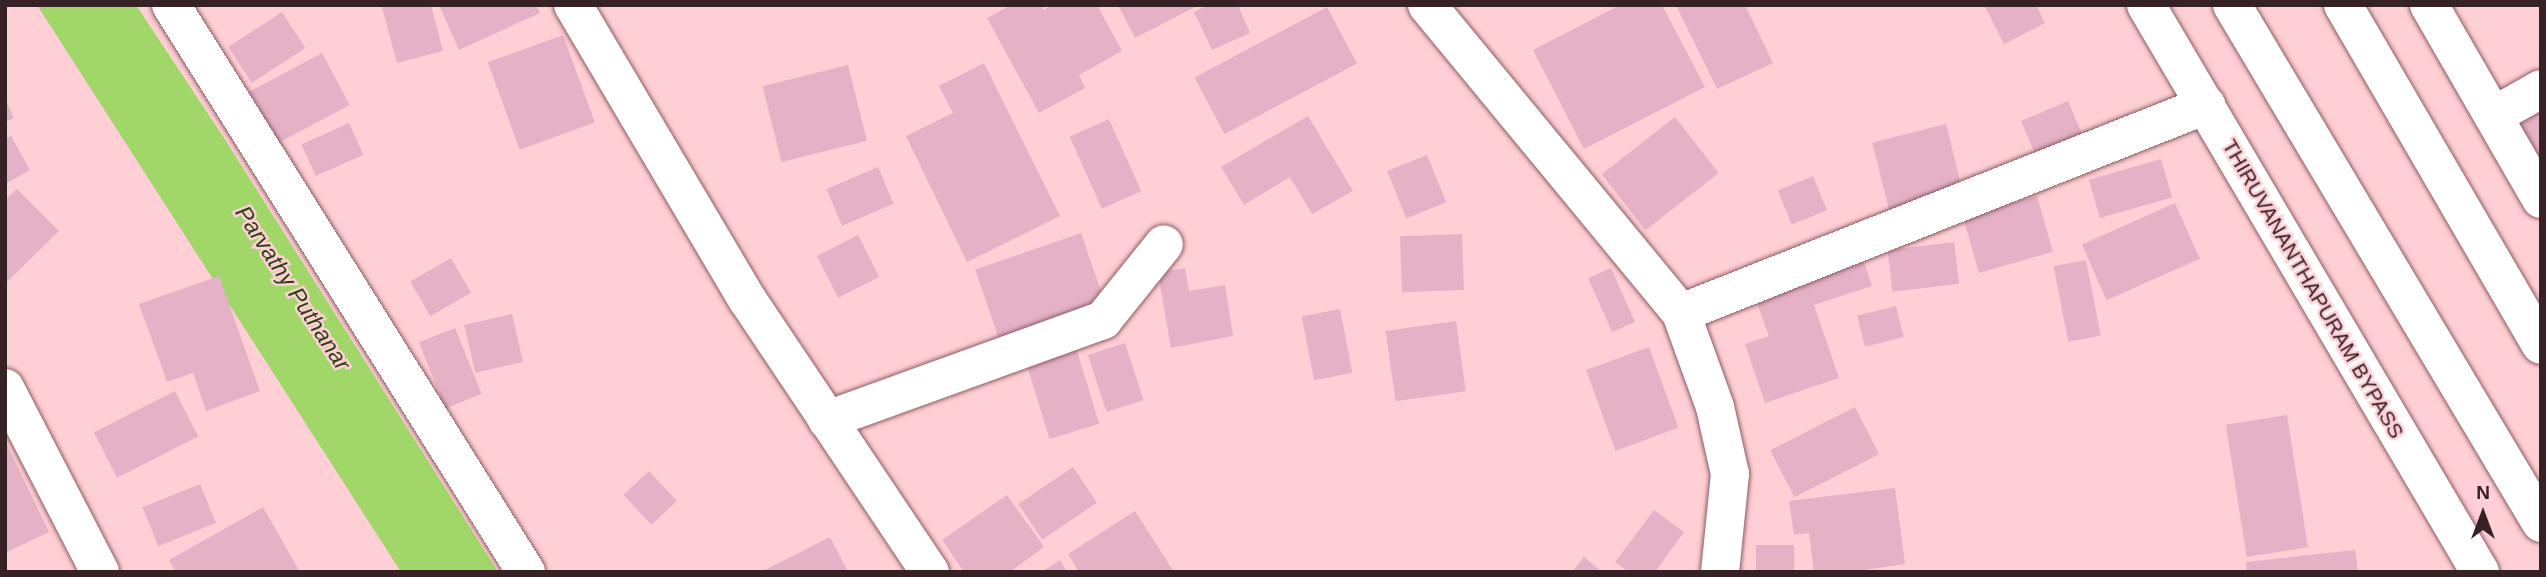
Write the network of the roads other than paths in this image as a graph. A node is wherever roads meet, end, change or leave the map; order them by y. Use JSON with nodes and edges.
{"nodes":[{"id":1,"x":171,"y":5,"type":"edge"},
{"id":2,"x":1427,"y":5,"type":"edge"},
{"id":3,"x":2146,"y":5,"type":"edge"},
{"id":4,"x":2232,"y":5,"type":"edge"},
{"id":5,"x":2343,"y":5,"type":"edge"},
{"id":6,"x":2429,"y":5,"type":"edge"},
{"id":7,"x":575,"y":6,"type":"edge"},
{"id":8,"x":2541,"y":89,"type":"edge"},
{"id":9,"x":2206,"y":105,"type":"junction"},
{"id":10,"x":2493,"y":116,"type":"junction"},
{"id":11,"x":2541,"y":198,"type":"edge"},
{"id":12,"x":1164,"y":244,"type":"dead end"},
{"id":13,"x":1681,"y":313,"type":"junction"},
{"id":14,"x":2541,"y":345,"type":"edge"},
{"id":15,"x":5,"y":388,"type":"edge"},
{"id":16,"x":827,"y":420,"type":"junction"},
{"id":17,"x":2541,"y":523,"type":"edge"},
{"id":18,"x":100,"y":572,"type":"edge"},
{"id":19,"x":526,"y":572,"type":"edge"},
{"id":20,"x":930,"y":572,"type":"edge"},
{"id":21,"x":1720,"y":572,"type":"edge"},
{"id":22,"x":2480,"y":572,"type":"edge"}],
"edges":[{"from":1,"to":19,"type":"main road"},
{"from":2,"to":13,"type":"main road"},
{"from":3,"to":9,"type":"main road","name":"THIRUVANANTHAPURAM BYPASS"},
{"from":4,"to":17,"type":"main road"},
{"from":5,"to":14,"type":"main road"},
{"from":6,"to":10,"type":"main road"},
{"from":7,"to":16,"type":"main road"},
{"from":8,"to":10,"type":"main road"},
{"from":9,"to":13,"type":"main road"},
{"from":9,"to":22,"type":"main road","name":"THIRUVANANTHAPURAM BYPASS"},
{"from":10,"to":11,"type":"main road"},
{"from":12,"to":16,"type":"main road"},
{"from":13,"to":21,"type":"main road"},
{"from":15,"to":18,"type":"main road"},
{"from":16,"to":20,"type":"main road"}]}
